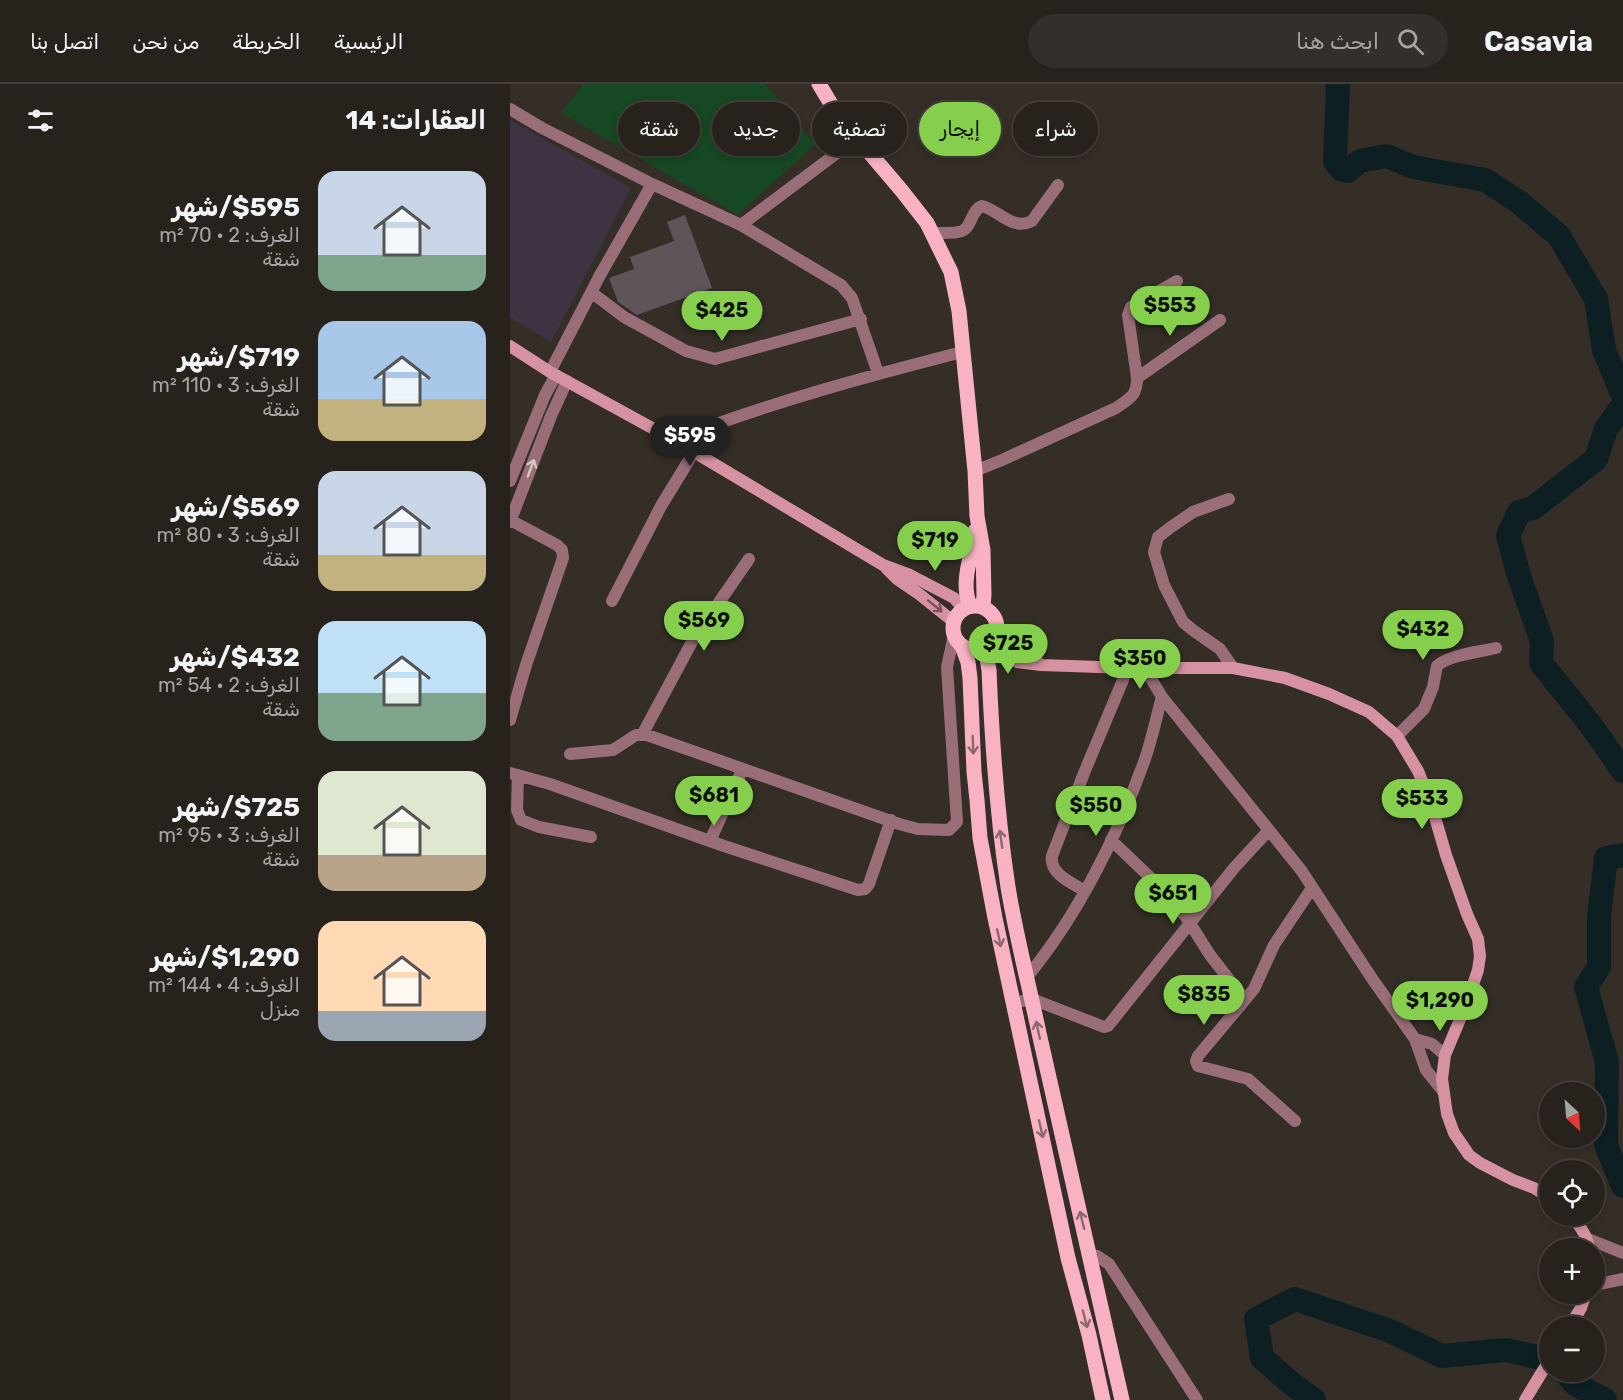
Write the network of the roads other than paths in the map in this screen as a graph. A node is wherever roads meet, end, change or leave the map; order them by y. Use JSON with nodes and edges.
{"nodes":[{"id":1,"x":819,"y":84,"type":"edge"},
{"id":2,"x":830,"y":102,"type":"edge"},
{"id":3,"x":510,"y":109,"type":"edge"},
{"id":4,"x":833,"y":156,"type":"edge"},
{"id":5,"x":872,"y":156,"type":"edge"},
{"id":6,"x":652,"y":184,"type":"junction"},
{"id":7,"x":1058,"y":185,"type":"dead end"},
{"id":8,"x":741,"y":225,"type":"junction"},
{"id":9,"x":933,"y":233,"type":"junction"},
{"id":10,"x":1177,"y":281,"type":"dead end"},
{"id":11,"x":591,"y":292,"type":"junction"},
{"id":12,"x":861,"y":318,"type":"junction"},
{"id":13,"x":1220,"y":320,"type":"dead end"},
{"id":14,"x":510,"y":346,"type":"edge"},
{"id":15,"x":962,"y":352,"type":"junction"},
{"id":16,"x":878,"y":373,"type":"junction"},
{"id":17,"x":557,"y":376,"type":"junction"},
{"id":18,"x":1137,"y":378,"type":"junction"},
{"id":19,"x":675,"y":440,"type":"junction"},
{"id":20,"x":694,"y":452,"type":"junction"},
{"id":21,"x":975,"y":471,"type":"junction"},
{"id":22,"x":510,"y":481,"type":"edge"},
{"id":23,"x":1229,"y":499,"type":"dead end"},
{"id":24,"x":510,"y":521,"type":"edge"},
{"id":25,"x":749,"y":559,"type":"dead end"},
{"id":26,"x":884,"y":565,"type":"junction"},
{"id":27,"x":612,"y":601,"type":"dead end"},
{"id":28,"x":972,"y":607,"type":"junction"},
{"id":29,"x":997,"y":631,"type":"junction"},
{"id":30,"x":957,"y":634,"type":"junction"},
{"id":31,"x":985,"y":647,"type":"junction"},
{"id":32,"x":1496,"y":648,"type":"dead end"},
{"id":33,"x":1041,"y":665,"type":"junction"},
{"id":34,"x":1144,"y":667,"type":"junction"},
{"id":35,"x":1128,"y":668,"type":"junction"},
{"id":36,"x":1233,"y":668,"type":"junction"},
{"id":37,"x":1162,"y":697,"type":"junction"},
{"id":38,"x":510,"y":720,"type":"edge"},
{"id":39,"x":991,"y":721,"type":"junction"},
{"id":40,"x":972,"y":722,"type":"junction"},
{"id":41,"x":642,"y":735,"type":"junction"},
{"id":42,"x":1397,"y":736,"type":"junction"},
{"id":43,"x":570,"y":754,"type":"dead end"},
{"id":44,"x":742,"y":770,"type":"junction"},
{"id":45,"x":514,"y":774,"type":"edge"},
{"id":46,"x":891,"y":820,"type":"junction"},
{"id":47,"x":1269,"y":830,"type":"junction"},
{"id":48,"x":591,"y":837,"type":"dead end"},
{"id":49,"x":1111,"y":840,"type":"junction"},
{"id":50,"x":710,"y":841,"type":"junction"},
{"id":51,"x":1312,"y":888,"type":"junction"},
{"id":52,"x":1084,"y":891,"type":"junction"},
{"id":53,"x":1191,"y":924,"type":"junction"},
{"id":54,"x":1027,"y":977,"type":"junction"},
{"id":55,"x":1032,"y":999,"type":"junction"},
{"id":56,"x":1245,"y":1000,"type":"junction"},
{"id":57,"x":1013,"y":1003,"type":"junction"},
{"id":58,"x":1415,"y":1039,"type":"junction"},
{"id":59,"x":1445,"y":1055,"type":"junction"},
{"id":60,"x":1442,"y":1090,"type":"junction"},
{"id":61,"x":1295,"y":1121,"type":"dead end"},
{"id":62,"x":1070,"y":1174,"type":"junction"},
{"id":63,"x":1052,"y":1178,"type":"junction"},
{"id":64,"x":1539,"y":1191,"type":"edge"},
{"id":65,"x":1605,"y":1249,"type":"edge"},
{"id":66,"x":1623,"y":1254,"type":"edge"},
{"id":67,"x":1090,"y":1255,"type":"junction"},
{"id":68,"x":1623,"y":1279,"type":"edge"},
{"id":69,"x":1605,"y":1283,"type":"edge"},
{"id":70,"x":1539,"y":1376,"type":"edge"},
{"id":71,"x":1103,"y":1400,"type":"edge"},
{"id":72,"x":1122,"y":1400,"type":"edge"},
{"id":73,"x":1197,"y":1400,"type":"edge"},
{"id":74,"x":1525,"y":1400,"type":"edge"}],
"edges":[{"from":1,"to":2,"type":"main road"},
{"from":3,"to":6,"type":"street"},
{"from":4,"to":8,"type":"street"},
{"from":5,"to":9,"type":"main road"},
{"from":6,"to":8,"type":"street"},
{"from":6,"to":11,"type":"street"},
{"from":7,"to":9,"type":"street"},
{"from":8,"to":12,"type":"street"},
{"from":9,"to":15,"type":"main road"},
{"from":10,"to":18,"type":"street"},
{"from":11,"to":12,"type":"street"},
{"from":11,"to":17,"type":"street"},
{"from":12,"to":16,"type":"street"},
{"from":13,"to":18,"type":"street"},
{"from":14,"to":17,"type":"main road"},
{"from":15,"to":16,"type":"street"},
{"from":15,"to":21,"type":"main road"},
{"from":16,"to":19,"type":"street"},
{"from":17,"to":19,"type":"main road"},
{"from":17,"to":22,"type":"street"},
{"from":24,"to":17,"type":"street","one_way":true},
{"from":18,"to":21,"type":"street"},
{"from":19,"to":20,"type":"main road"},
{"from":20,"to":26,"type":"main road"},
{"from":20,"to":27,"type":"street"},
{"from":21,"to":28,"type":"main road"},
{"from":23,"to":36,"type":"street"},
{"from":24,"to":38,"type":"street"},
{"from":25,"to":41,"type":"street"},
{"from":26,"to":28,"type":"main road"},
{"from":26,"to":30,"type":"main road","one_way":true},
{"from":28,"to":29,"type":"main road"},
{"from":28,"to":30,"type":"main road"},
{"from":29,"to":31,"type":"main road"},
{"from":29,"to":33,"type":"main road"},
{"from":30,"to":31,"type":"main road"},
{"from":30,"to":40,"type":"main road"},
{"from":30,"to":46,"type":"street"},
{"from":31,"to":33,"type":"main road"},
{"from":31,"to":39,"type":"main road"},
{"from":32,"to":42,"type":"street"},
{"from":33,"to":35,"type":"main road"},
{"from":34,"to":35,"type":"main road"},
{"from":34,"to":36,"type":"main road"},
{"from":34,"to":37,"type":"street"},
{"from":35,"to":52,"type":"street"},
{"from":36,"to":42,"type":"main road"},
{"from":37,"to":47,"type":"street"},
{"from":37,"to":49,"type":"street"},
{"from":39,"to":40,"type":"main road"},
{"from":54,"to":39,"type":"main road","one_way":true},
{"from":40,"to":57,"type":"main road","one_way":true},
{"from":41,"to":43,"type":"street"},
{"from":41,"to":44,"type":"street"},
{"from":42,"to":59,"type":"main road"},
{"from":44,"to":46,"type":"street"},
{"from":44,"to":50,"type":"street"},
{"from":45,"to":48,"type":"street"},
{"from":45,"to":50,"type":"street"},
{"from":46,"to":50,"type":"street"},
{"from":47,"to":51,"type":"street"},
{"from":47,"to":53,"type":"street"},
{"from":49,"to":52,"type":"street"},
{"from":49,"to":53,"type":"street"},
{"from":51,"to":56,"type":"street"},
{"from":51,"to":58,"type":"street"},
{"from":52,"to":54,"type":"street"},
{"from":53,"to":55,"type":"street"},
{"from":53,"to":56,"type":"street"},
{"from":54,"to":55,"type":"main road"},
{"from":55,"to":57,"type":"street"},
{"from":62,"to":55,"type":"main road","one_way":true},
{"from":56,"to":61,"type":"street"},
{"from":57,"to":63,"type":"main road","one_way":true},
{"from":58,"to":59,"type":"street"},
{"from":58,"to":60,"type":"street"},
{"from":59,"to":60,"type":"main road"},
{"from":60,"to":64,"type":"main road"},
{"from":62,"to":63,"type":"main road"},
{"from":67,"to":62,"type":"main road","one_way":true},
{"from":63,"to":71,"type":"main road","one_way":true},
{"from":65,"to":66,"type":"street"},
{"from":67,"to":72,"type":"main road"},
{"from":67,"to":73,"type":"street"},
{"from":68,"to":69,"type":"street"},
{"from":70,"to":74,"type":"main road"}]}
